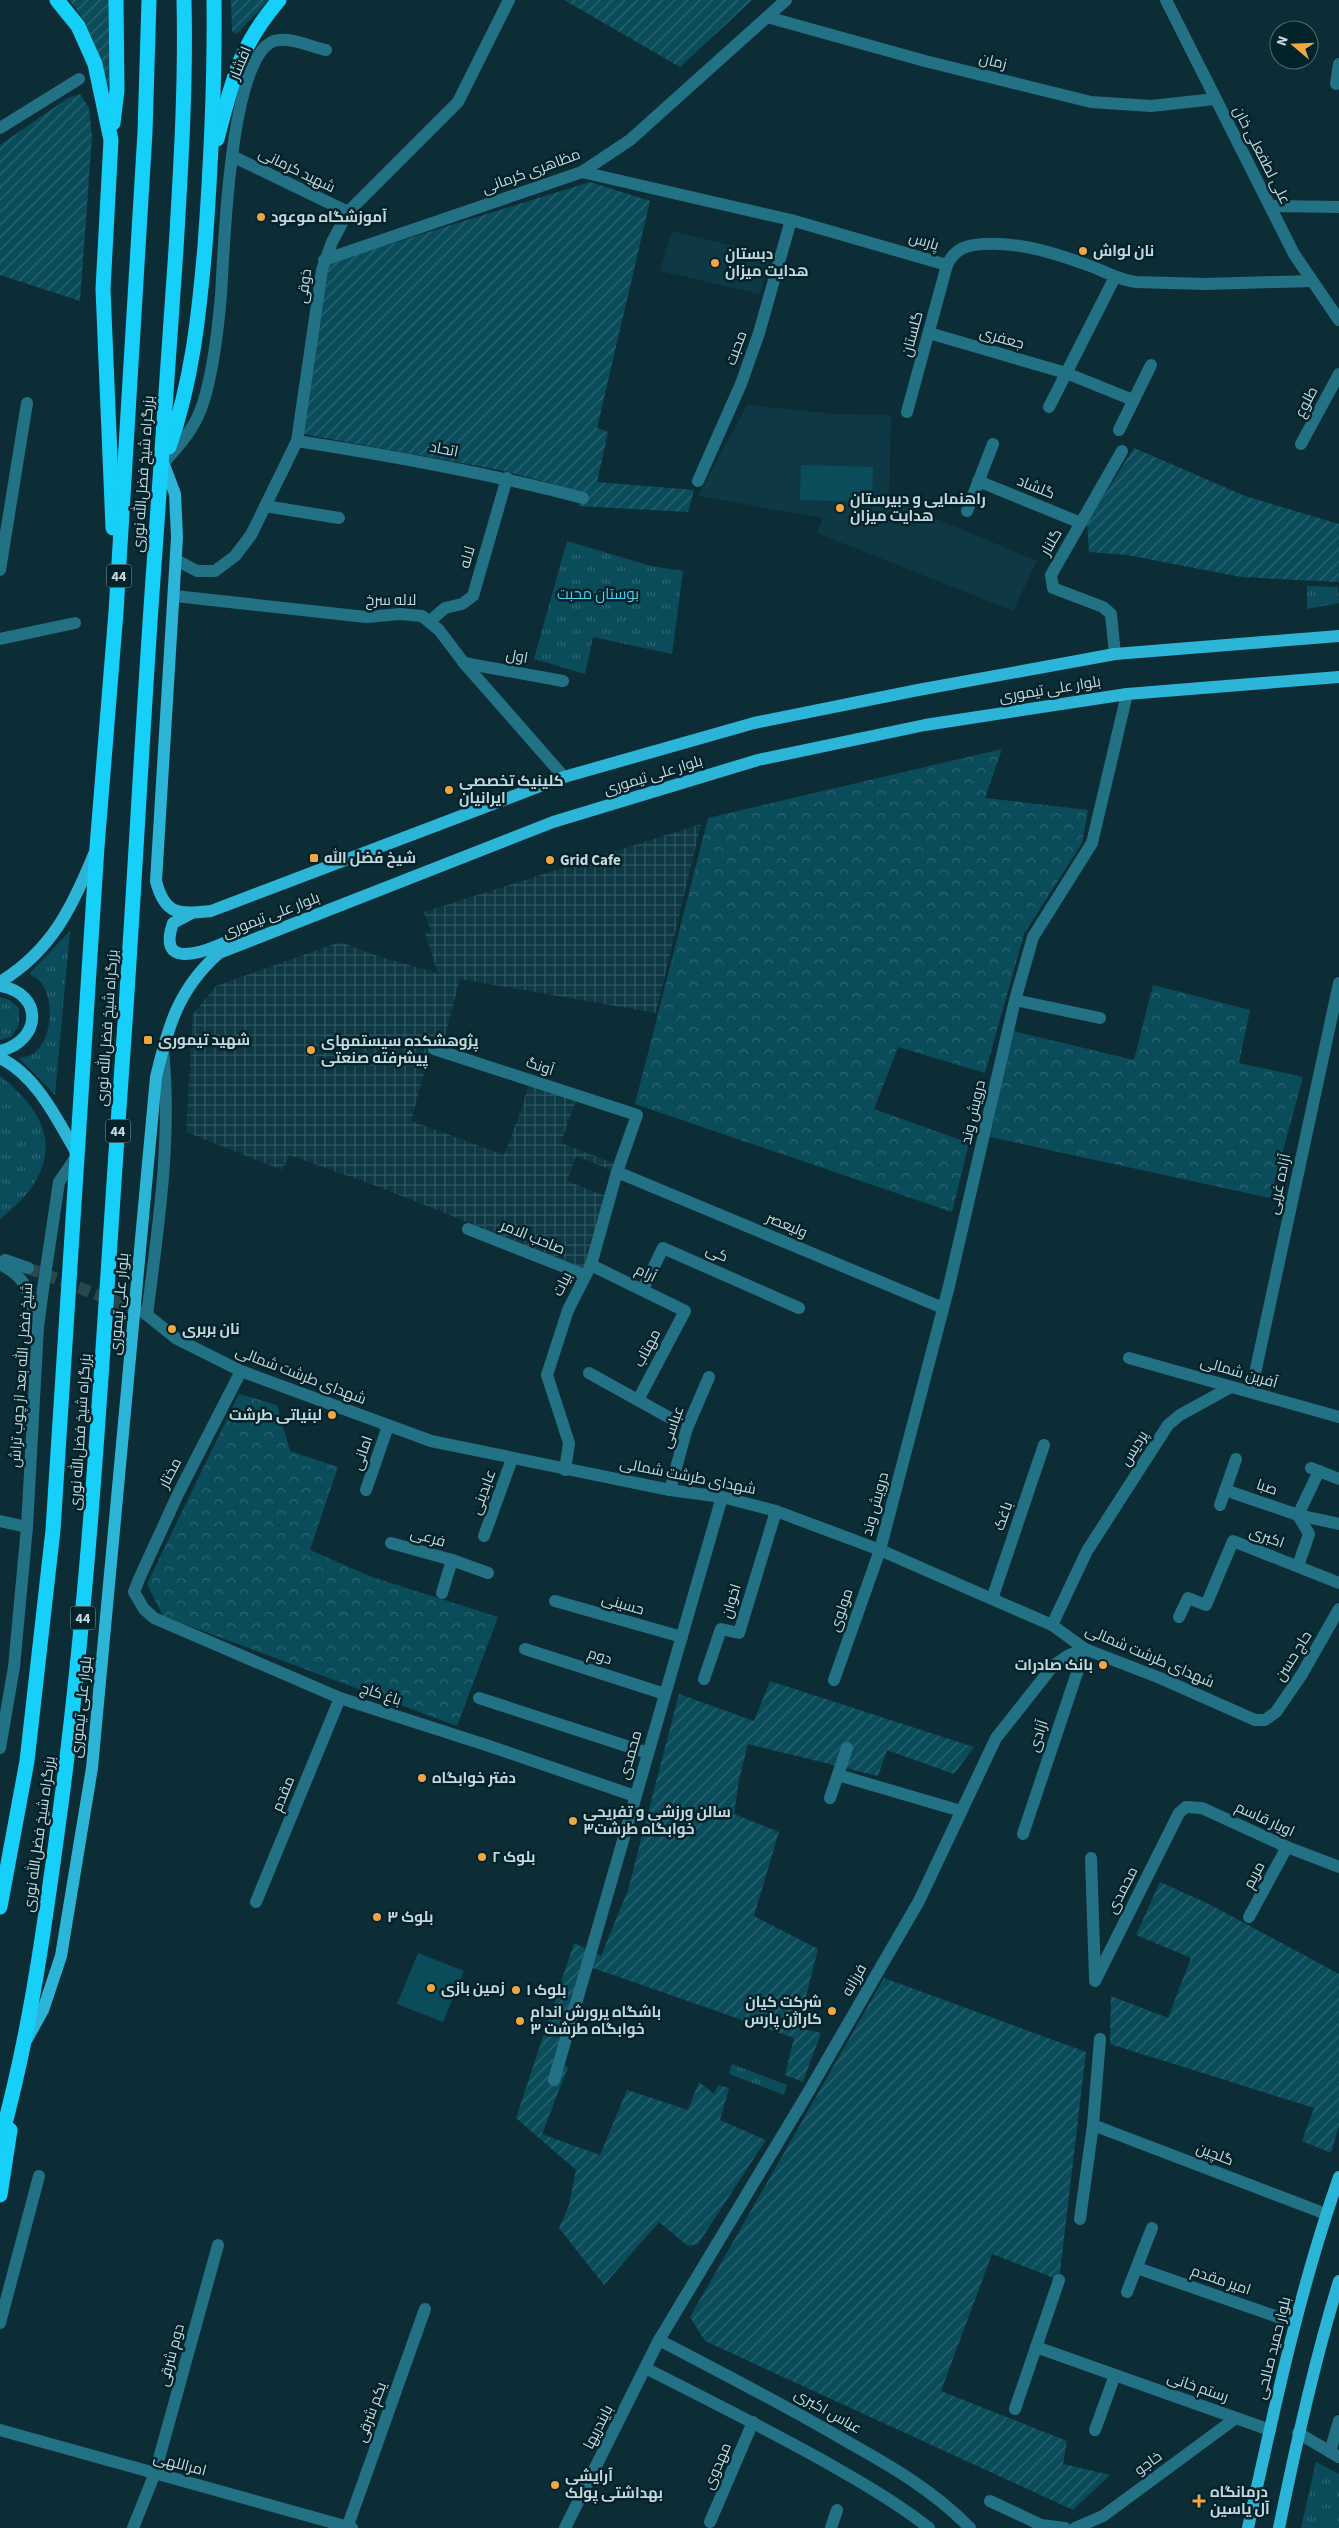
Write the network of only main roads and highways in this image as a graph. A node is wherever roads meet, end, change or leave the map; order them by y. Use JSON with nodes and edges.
{"nodes":[{"id":1,"x":57,"y":0,"type":"edge"},
{"id":2,"x":116,"y":0,"type":"edge"},
{"id":3,"x":149,"y":0,"type":"edge"},
{"id":4,"x":184,"y":0,"type":"edge"},
{"id":5,"x":214,"y":0,"type":"edge"},
{"id":6,"x":279,"y":0,"type":"edge"},
{"id":7,"x":111,"y":140,"type":"junction"},
{"id":8,"x":212,"y":157,"type":"junction"},
{"id":9,"x":163,"y":462,"type":"junction"},
{"id":10,"x":116,"y":612,"type":"junction"},
{"id":11,"x":1339,"y":636,"type":"edge"},
{"id":12,"x":1339,"y":677,"type":"edge"},
{"id":13,"x":97,"y":848,"type":"junction"},
{"id":14,"x":192,"y":913,"type":"junction"},
{"id":15,"x":291,"y":924,"type":"junction"},
{"id":16,"x":0,"y":984,"type":"edge"},
{"id":17,"x":0,"y":1051,"type":"edge"},
{"id":18,"x":0,"y":1058,"type":"edge"},
{"id":19,"x":76,"y":1155,"type":"junction"},
{"id":20,"x":0,"y":1907,"type":"edge"},
{"id":21,"x":24,"y":2046,"type":"junction"},
{"id":22,"x":15,"y":2089,"type":"junction"},
{"id":23,"x":0,"y":2142,"type":"edge"},
{"id":24,"x":1339,"y":2177,"type":"edge"},
{"id":25,"x":0,"y":2195,"type":"edge"},
{"id":26,"x":1339,"y":2281,"type":"edge"},
{"id":27,"x":1248,"y":2528,"type":"edge"},
{"id":28,"x":1279,"y":2528,"type":"edge"}],
"edges":[{"from":1,"to":7,"type":"highway"},
{"from":2,"to":7,"type":"highway"},
{"from":3,"to":10,"type":"highway","name":"بزرگراه شیخ فضل‌الله نوری","number":"44"},
{"from":4,"to":9,"type":"highway","name":"بزرگراه شیخ فضل‌الله نوری","number":"44"},
{"from":5,"to":8,"type":"highway"},
{"from":6,"to":8,"type":"highway"},
{"from":7,"to":10,"type":"highway"},
{"from":8,"to":9,"type":"highway"},
{"from":9,"to":14,"type":"main road","name":"بلوار علی تیموری"},
{"from":9,"to":21,"type":"highway","name":"بزرگراه شیخ فضل‌الله نوری","number":"44"},
{"from":10,"to":13,"type":"highway","name":"بزرگراه شیخ فضل‌الله نوری","number":"44"},
{"from":11,"to":14,"type":"main road","name":"بلوار علی تیموری"},
{"from":12,"to":15,"type":"main road","name":"بلوار علی تیموری"},
{"from":13,"to":16,"type":"main road"},
{"from":13,"to":19,"type":"highway","name":"بزرگراه شیخ فضل‌الله نوری","number":"44"},
{"from":14,"to":15,"type":"main road"},
{"from":15,"to":21,"type":"main road","name":"بلوار علی تیموری"},
{"from":16,"to":17,"type":"main road"},
{"from":18,"to":19,"type":"main road"},
{"from":19,"to":20,"type":"highway","name":"بزرگراه شیخ فضل‌الله نوری","number":"44"},
{"from":21,"to":22,"type":"highway","name":"بزرگراه شیخ فضل‌الله نوری","number":"44"},
{"from":22,"to":23,"type":"highway","name":"بزرگراه شیخ فضل‌الله نوری","number":"44"},
{"from":22,"to":25,"type":"highway"},
{"from":24,"to":27,"type":"main road","name":"بلوار حمید صالحی"},
{"from":26,"to":28,"type":"main road"}]}
